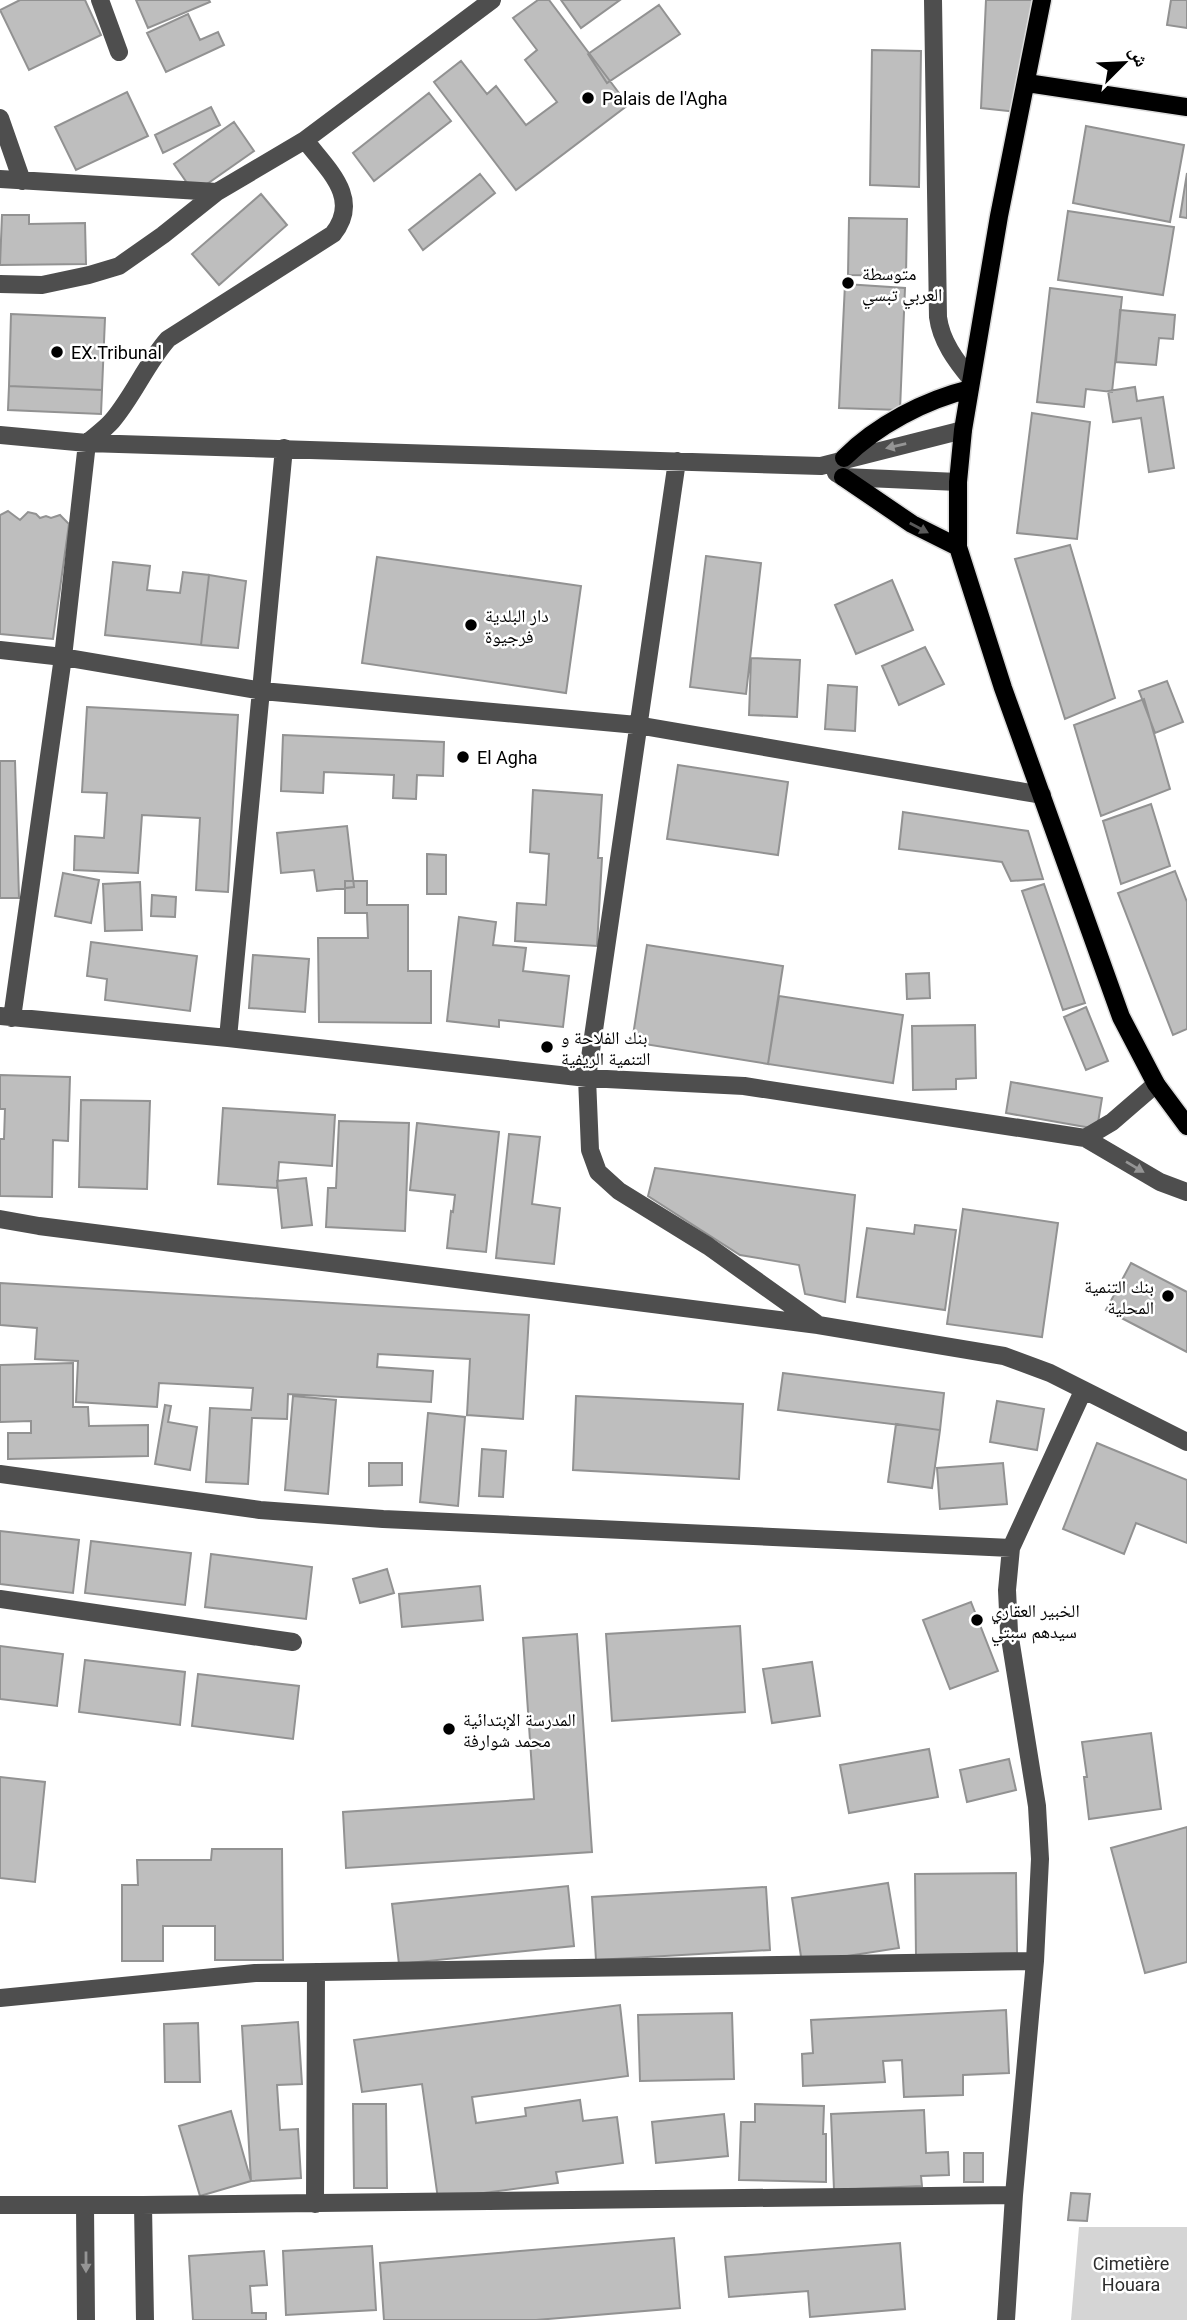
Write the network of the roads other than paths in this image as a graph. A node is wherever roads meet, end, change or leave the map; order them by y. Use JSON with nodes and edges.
{"nodes":[{"id":1,"x":100,"y":0,"type":"edge"},
{"id":2,"x":492,"y":0,"type":"edge"},
{"id":3,"x":933,"y":0,"type":"edge"},
{"id":4,"x":1042,"y":0,"type":"edge"},
{"id":5,"x":119,"y":52,"type":"dead end"},
{"id":6,"x":1027,"y":83,"type":"junction"},
{"id":7,"x":1187,"y":107,"type":"edge"},
{"id":8,"x":0,"y":118,"type":"edge"},
{"id":9,"x":305,"y":139,"type":"junction"},
{"id":10,"x":0,"y":179,"type":"edge"},
{"id":11,"x":22,"y":181,"type":"junction"},
{"id":12,"x":217,"y":192,"type":"junction"},
{"id":13,"x":0,"y":284,"type":"edge"},
{"id":14,"x":971,"y":384,"type":"junction"},
{"id":15,"x":963,"y":430,"type":"junction"},
{"id":16,"x":0,"y":435,"type":"edge"},
{"id":17,"x":87,"y":443,"type":"junction"},
{"id":18,"x":284,"y":448,"type":"junction"},
{"id":19,"x":677,"y":461,"type":"junction"},
{"id":20,"x":843,"y":468,"type":"junction"},
{"id":21,"x":958,"y":482,"type":"junction"},
{"id":22,"x":958,"y":547,"type":"junction"},
{"id":23,"x":0,"y":650,"type":"edge"},
{"id":24,"x":63,"y":657,"type":"junction"},
{"id":25,"x":262,"y":691,"type":"junction"},
{"id":26,"x":637,"y":724,"type":"junction"},
{"id":27,"x":1042,"y":795,"type":"junction"},
{"id":28,"x":6,"y":1017,"type":"edge"},
{"id":29,"x":228,"y":1038,"type":"junction"},
{"id":30,"x":587,"y":1078,"type":"junction"},
{"id":31,"x":1156,"y":1084,"type":"junction"},
{"id":32,"x":1187,"y":1126,"type":"edge"},
{"id":33,"x":1085,"y":1138,"type":"junction"},
{"id":34,"x":1187,"y":1192,"type":"edge"},
{"id":35,"x":0,"y":1219,"type":"edge"},
{"id":36,"x":818,"y":1325,"type":"junction"},
{"id":37,"x":1083,"y":1391,"type":"junction"},
{"id":38,"x":1187,"y":1443,"type":"edge"},
{"id":39,"x":0,"y":1474,"type":"edge"},
{"id":40,"x":1011,"y":1548,"type":"junction"},
{"id":41,"x":0,"y":1599,"type":"edge"},
{"id":42,"x":293,"y":1642,"type":"dead end"},
{"id":43,"x":1035,"y":1961,"type":"junction"},
{"id":44,"x":316,"y":1972,"type":"junction"},
{"id":45,"x":0,"y":1998,"type":"edge"},
{"id":46,"x":1014,"y":2195,"type":"junction"},
{"id":47,"x":315,"y":2204,"type":"junction"},
{"id":48,"x":0,"y":2205,"type":"edge"},
{"id":49,"x":85,"y":2205,"type":"junction"},
{"id":50,"x":143,"y":2205,"type":"junction"},
{"id":51,"x":86,"y":2320,"type":"edge"},
{"id":52,"x":145,"y":2320,"type":"edge"},
{"id":53,"x":1006,"y":2320,"type":"edge"}],
"edges":[{"from":1,"to":5,"type":"street"},
{"from":2,"to":9,"type":"street"},
{"from":3,"to":14,"type":"street"},
{"from":4,"to":6,"type":"main road"},
{"from":6,"to":7,"type":"main road"},
{"from":6,"to":14,"type":"main road"},
{"from":8,"to":11,"type":"street"},
{"from":9,"to":12,"type":"street"},
{"from":9,"to":17,"type":"street"},
{"from":10,"to":11,"type":"street"},
{"from":11,"to":12,"type":"street"},
{"from":12,"to":13,"type":"street"},
{"from":14,"to":15,"type":"main road"},
{"from":14,"to":20,"type":"main road"},
{"from":15,"to":20,"type":"street","one_way":true},
{"from":15,"to":21,"type":"main road"},
{"from":16,"to":17,"type":"street"},
{"from":17,"to":18,"type":"street"},
{"from":17,"to":24,"type":"street"},
{"from":18,"to":19,"type":"street"},
{"from":18,"to":25,"type":"street"},
{"from":19,"to":20,"type":"street"},
{"from":19,"to":26,"type":"street"},
{"from":20,"to":21,"type":"street"},
{"from":20,"to":22,"type":"main road","one_way":true},
{"from":21,"to":22,"type":"main road"},
{"from":22,"to":27,"type":"main road"},
{"from":23,"to":24,"type":"street"},
{"from":24,"to":25,"type":"street"},
{"from":24,"to":28,"type":"street"},
{"from":25,"to":26,"type":"street"},
{"from":25,"to":29,"type":"street"},
{"from":26,"to":27,"type":"street"},
{"from":26,"to":30,"type":"street"},
{"from":27,"to":31,"type":"main road"},
{"from":28,"to":29,"type":"street"},
{"from":29,"to":30,"type":"street"},
{"from":30,"to":33,"type":"street"},
{"from":30,"to":36,"type":"street"},
{"from":31,"to":32,"type":"main road"},
{"from":31,"to":33,"type":"street"},
{"from":33,"to":34,"type":"street","one_way":true},
{"from":35,"to":36,"type":"street"},
{"from":36,"to":37,"type":"street"},
{"from":37,"to":38,"type":"street"},
{"from":37,"to":40,"type":"street"},
{"from":39,"to":40,"type":"street"},
{"from":40,"to":43,"type":"street"},
{"from":41,"to":42,"type":"street"},
{"from":43,"to":44,"type":"street"},
{"from":43,"to":46,"type":"street"},
{"from":44,"to":45,"type":"street"},
{"from":44,"to":47,"type":"street"},
{"from":46,"to":47,"type":"street"},
{"from":46,"to":53,"type":"street"},
{"from":47,"to":50,"type":"street"},
{"from":48,"to":49,"type":"street"},
{"from":49,"to":50,"type":"street"},
{"from":49,"to":51,"type":"street","one_way":true},
{"from":50,"to":52,"type":"street"}]}
